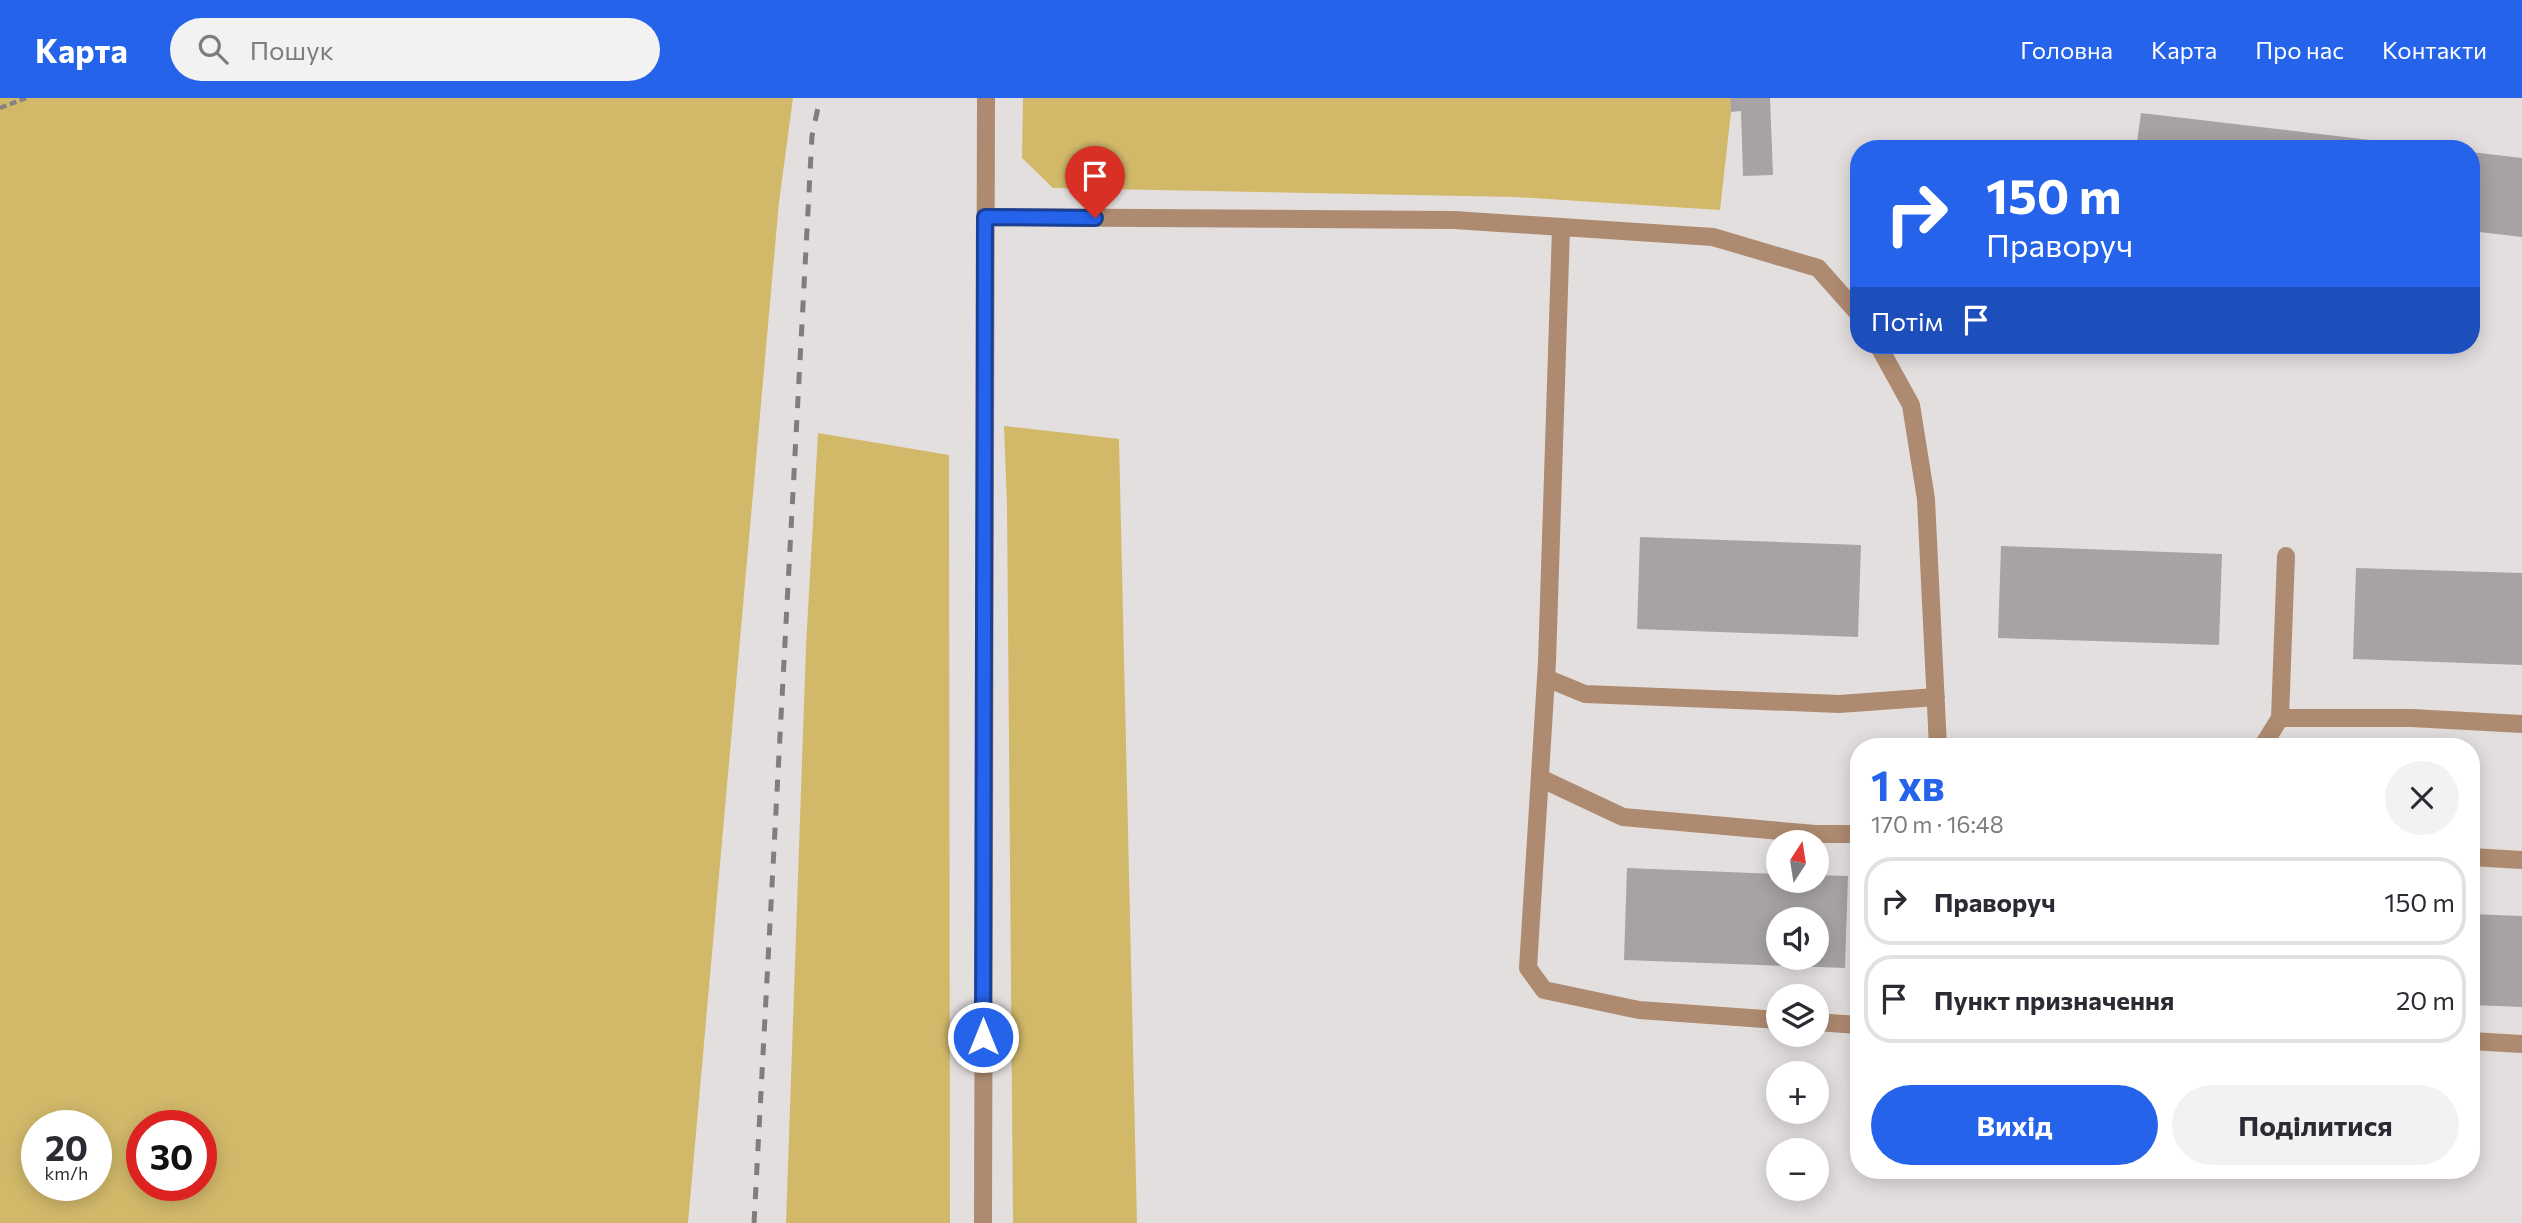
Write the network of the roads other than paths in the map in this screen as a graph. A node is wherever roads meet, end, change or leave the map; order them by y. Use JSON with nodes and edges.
{"nodes":[{"id":1,"x":986,"y":98,"type":"edge"},
{"id":2,"x":985,"y":217,"type":"junction"},
{"id":3,"x":1561,"y":228,"type":"junction"},
{"id":4,"x":1850,"y":304,"type":"edge"},
{"id":5,"x":1883,"y":354,"type":"edge"},
{"id":6,"x":2286,"y":556,"type":"dead end"},
{"id":7,"x":1546,"y":678,"type":"junction"},
{"id":8,"x":1936,"y":697,"type":"junction"},
{"id":9,"x":2280,"y":718,"type":"junction"},
{"id":10,"x":2522,"y":724,"type":"edge"},
{"id":11,"x":1938,"y":738,"type":"edge"},
{"id":12,"x":2268,"y":738,"type":"edge"},
{"id":13,"x":1540,"y":778,"type":"junction"},
{"id":14,"x":1850,"y":834,"type":"edge"},
{"id":15,"x":2480,"y":858,"type":"edge"},
{"id":16,"x":2522,"y":860,"type":"edge"},
{"id":17,"x":1766,"y":1019,"type":"edge"},
{"id":18,"x":1829,"y":1023,"type":"edge"},
{"id":19,"x":1850,"y":1024,"type":"edge"},
{"id":20,"x":2480,"y":1042,"type":"edge"},
{"id":21,"x":2522,"y":1044,"type":"edge"},
{"id":22,"x":983,"y":1223,"type":"edge"}],
"edges":[{"from":1,"to":2,"type":"street"},
{"from":2,"to":3,"type":"street"},
{"from":2,"to":22,"type":"street"},
{"from":3,"to":4,"type":"street"},
{"from":3,"to":7,"type":"street"},
{"from":5,"to":8,"type":"street"},
{"from":6,"to":9,"type":"street"},
{"from":7,"to":8,"type":"street"},
{"from":7,"to":13,"type":"street"},
{"from":8,"to":11,"type":"street"},
{"from":9,"to":10,"type":"street"},
{"from":9,"to":12,"type":"street"},
{"from":13,"to":14,"type":"street"},
{"from":13,"to":17,"type":"street"},
{"from":15,"to":16,"type":"street"},
{"from":18,"to":19,"type":"street"},
{"from":20,"to":21,"type":"street"}]}
